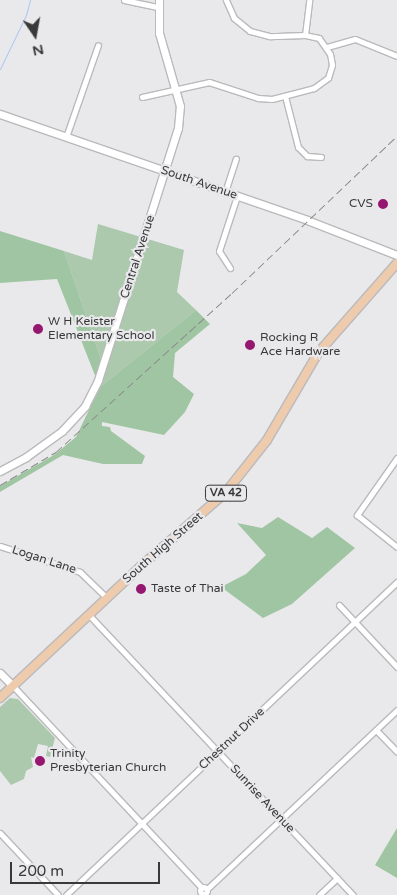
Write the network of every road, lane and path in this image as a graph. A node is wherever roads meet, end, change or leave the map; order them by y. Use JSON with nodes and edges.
{"nodes":[{"id":1,"x":124,"y":0,"type":"edge"},
{"id":2,"x":226,"y":0,"type":"edge"},
{"id":3,"x":309,"y":0,"type":"edge"},
{"id":4,"x":158,"y":4,"type":"edge"},
{"id":5,"x":305,"y":34,"type":"junction"},
{"id":6,"x":98,"y":45,"type":"dead end"},
{"id":7,"x":327,"y":47,"type":"junction"},
{"id":8,"x":397,"y":56,"type":"edge"},
{"id":9,"x":177,"y":88,"type":"junction"},
{"id":10,"x":285,"y":96,"type":"junction"},
{"id":11,"x":142,"y":97,"type":"dead end"},
{"id":12,"x":0,"y":114,"type":"edge"},
{"id":13,"x":66,"y":137,"type":"junction"},
{"id":14,"x":321,"y":157,"type":"dead end"},
{"id":15,"x":236,"y":159,"type":"dead end"},
{"id":16,"x":165,"y":171,"type":"junction"},
{"id":17,"x":225,"y":192,"type":"junction"},
{"id":18,"x":237,"y":196,"type":"junction"},
{"id":19,"x":397,"y":255,"type":"edge"},
{"id":20,"x":397,"y":263,"type":"edge"},
{"id":21,"x":230,"y":268,"type":"dead end"},
{"id":22,"x":397,"y":458,"type":"edge"},
{"id":23,"x":0,"y":472,"type":"edge"},
{"id":24,"x":0,"y":546,"type":"edge"},
{"id":25,"x":397,"y":547,"type":"edge"},
{"id":26,"x":397,"y":582,"type":"edge"},
{"id":27,"x":107,"y":598,"type":"junction"},
{"id":28,"x":339,"y":605,"type":"dead end"},
{"id":29,"x":89,"y":615,"type":"junction"},
{"id":30,"x":355,"y":622,"type":"junction"},
{"id":31,"x":397,"y":667,"type":"edge"},
{"id":32,"x":0,"y":673,"type":"edge"},
{"id":33,"x":13,"y":686,"type":"junction"},
{"id":34,"x":0,"y":698,"type":"edge"},
{"id":35,"x":397,"y":710,"type":"edge"},
{"id":36,"x":376,"y":730,"type":"junction"},
{"id":37,"x":218,"y":752,"type":"junction"},
{"id":38,"x":397,"y":752,"type":"edge"},
{"id":39,"x":281,"y":819,"type":"junction"},
{"id":40,"x":142,"y":823,"type":"junction"},
{"id":41,"x":0,"y":833,"type":"edge"},
{"id":42,"x":337,"y":878,"type":"junction"},
{"id":43,"x":204,"y":892,"type":"edge"},
{"id":44,"x":58,"y":895,"type":"edge"},
{"id":45,"x":66,"y":895,"type":"edge"},
{"id":46,"x":319,"y":895,"type":"edge"},
{"id":47,"x":353,"y":895,"type":"edge"}],
"edges":[{"from":1,"to":4,"type":"street"},
{"from":2,"to":5,"type":"street"},
{"from":3,"to":5,"type":"street"},
{"from":4,"to":9,"type":"street","name":"Central Avenue"},
{"from":5,"to":7,"type":"street"},
{"from":6,"to":13,"type":"street"},
{"from":7,"to":8,"type":"street"},
{"from":7,"to":10,"type":"street"},
{"from":9,"to":10,"type":"street"},
{"from":9,"to":11,"type":"street"},
{"from":9,"to":16,"type":"street","name":"Central Avenue"},
{"from":10,"to":14,"type":"street"},
{"from":12,"to":13,"type":"street","name":"South Avenue"},
{"from":13,"to":16,"type":"street","name":"South Avenue"},
{"from":15,"to":17,"type":"street"},
{"from":16,"to":17,"type":"street","name":"South Avenue"},
{"from":16,"to":23,"type":"street","name":"Central Avenue"},
{"from":17,"to":18,"type":"street","name":"South Avenue"},
{"from":18,"to":19,"type":"street","name":"South Avenue"},
{"from":18,"to":21,"type":"street"},
{"from":20,"to":27,"type":"main road","name":"South High Street","number":"VA 42"},
{"from":22,"to":25,"type":"street"},
{"from":24,"to":27,"type":"street","name":"Logan Lane"},
{"from":26,"to":30,"type":"street","name":"Chestnut Drive"},
{"from":27,"to":29,"type":"main road","name":"South High Street","number":"VA 42"},
{"from":28,"to":30,"type":"street"},
{"from":29,"to":33,"type":"main road","name":"South High Street","number":"VA 42"},
{"from":29,"to":37,"type":"street","name":"Sunrise Avenue"},
{"from":30,"to":31,"type":"street"},
{"from":30,"to":37,"type":"street","name":"Chestnut Drive"},
{"from":32,"to":33,"type":"street"},
{"from":33,"to":34,"type":"main road","name":"South High Street","number":"VA 42"},
{"from":33,"to":40,"type":"street"},
{"from":35,"to":36,"type":"street"},
{"from":36,"to":38,"type":"street"},
{"from":36,"to":39,"type":"street"},
{"from":37,"to":39,"type":"street","name":"Sunrise Avenue"},
{"from":37,"to":40,"type":"street","name":"Chestnut Drive"},
{"from":39,"to":42,"type":"street","name":"Sunrise Avenue"},
{"from":39,"to":43,"type":"street"},
{"from":40,"to":43,"type":"street"},
{"from":40,"to":45,"type":"street","name":"Chestnut Drive"},
{"from":41,"to":44,"type":"street"},
{"from":42,"to":46,"type":"street"},
{"from":42,"to":47,"type":"street","name":"Sunrise Avenue"}]}
